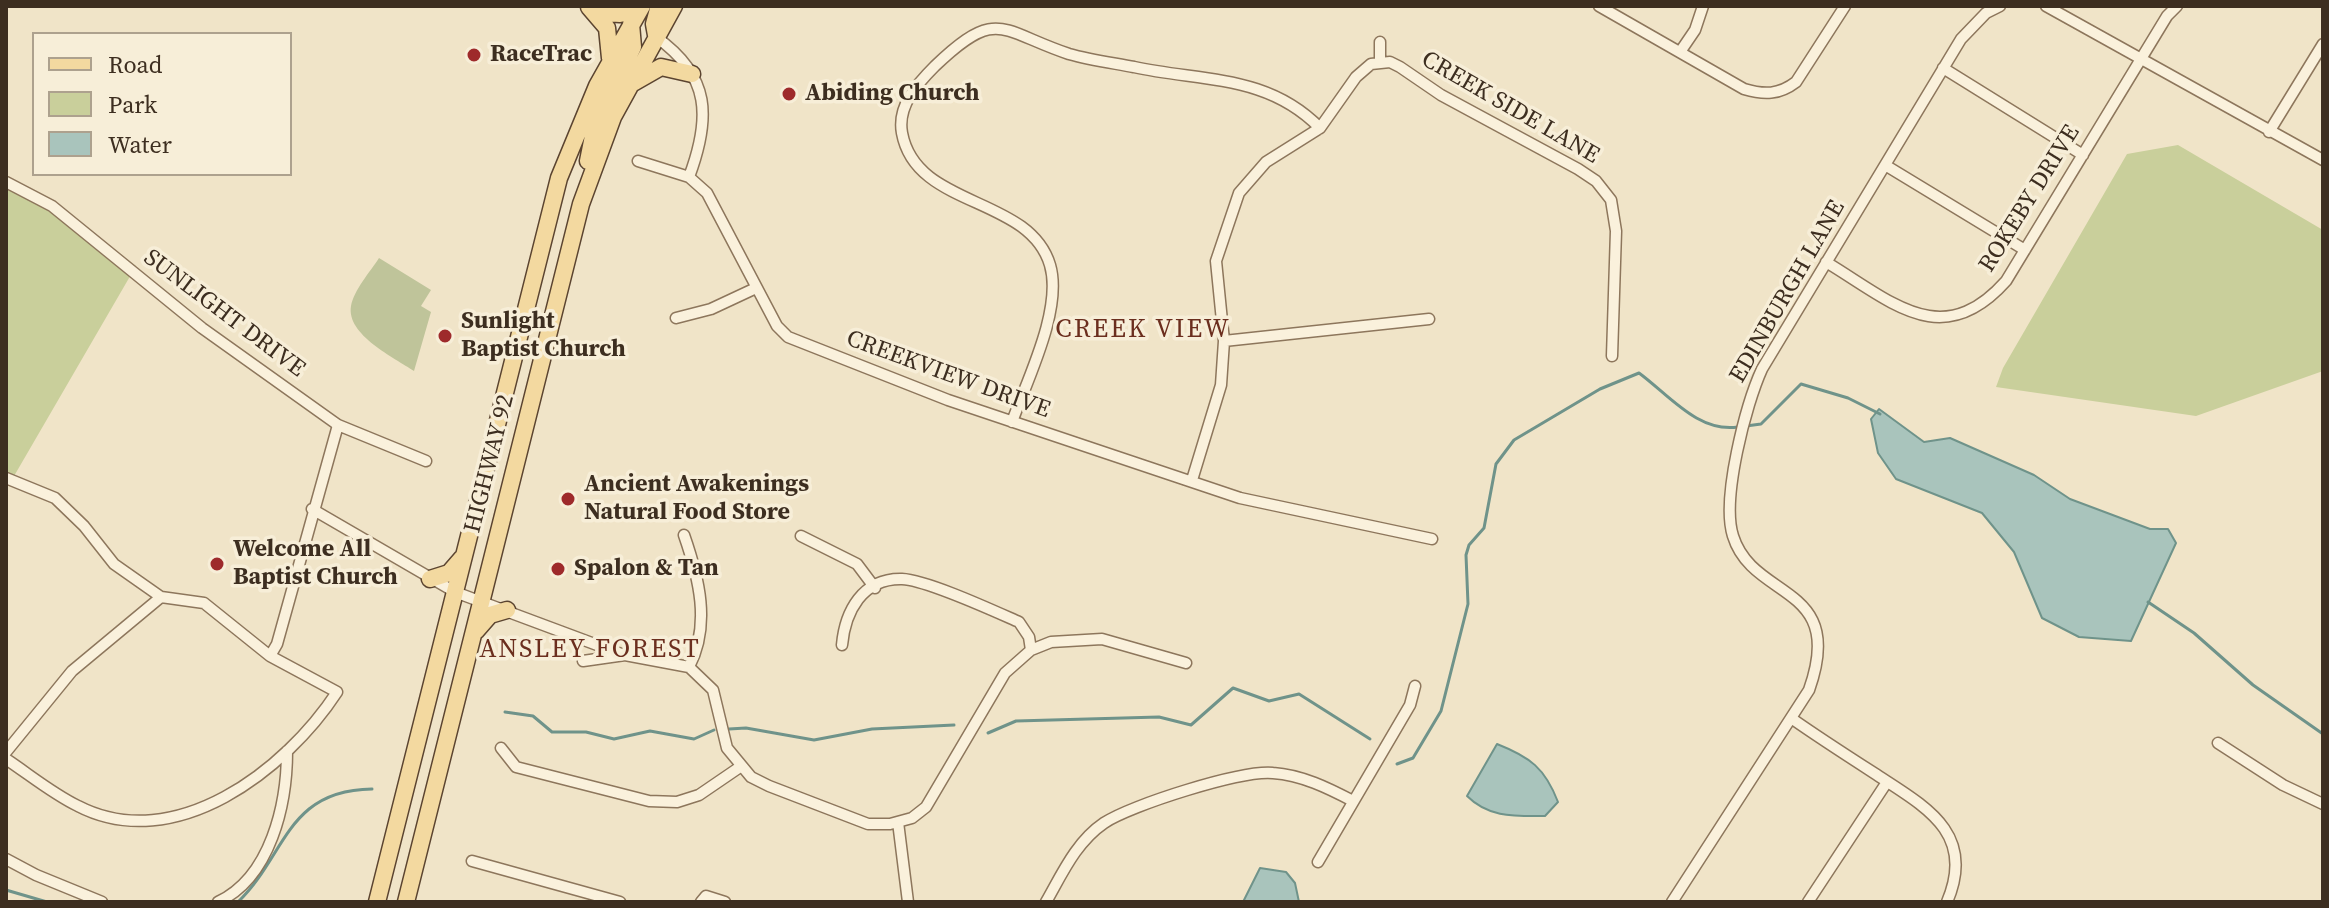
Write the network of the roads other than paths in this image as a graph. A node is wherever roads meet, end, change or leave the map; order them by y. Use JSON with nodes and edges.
{"nodes":[{"id":1,"x":642,"y":6,"type":"edge"},
{"id":2,"x":659,"y":6,"type":"edge"},
{"id":3,"x":674,"y":6,"type":"edge"},
{"id":4,"x":1599,"y":6,"type":"edge"},
{"id":5,"x":1703,"y":6,"type":"edge"},
{"id":6,"x":1845,"y":6,"type":"edge"},
{"id":7,"x":2000,"y":6,"type":"edge"},
{"id":8,"x":2046,"y":6,"type":"edge"},
{"id":9,"x":2177,"y":6,"type":"edge"},
{"id":10,"x":597,"y":10,"type":"edge"},
{"id":11,"x":631,"y":24,"type":"junction"},
{"id":12,"x":656,"y":37,"type":"junction"},
{"id":13,"x":1380,"y":42,"type":"dead end"},
{"id":14,"x":2323,"y":44,"type":"edge"},
{"id":15,"x":1680,"y":52,"type":"junction"},
{"id":16,"x":2140,"y":60,"type":"junction"},
{"id":17,"x":610,"y":62,"type":"junction"},
{"id":18,"x":1380,"y":63,"type":"junction"},
{"id":19,"x":1943,"y":68,"type":"junction"},
{"id":20,"x":692,"y":74,"type":"junction"},
{"id":21,"x":626,"y":90,"type":"junction"},
{"id":22,"x":1320,"y":128,"type":"junction"},
{"id":23,"x":2269,"y":132,"type":"junction"},
{"id":24,"x":2083,"y":155,"type":"junction"},
{"id":25,"x":2323,"y":160,"type":"edge"},
{"id":26,"x":638,"y":161,"type":"dead end"},
{"id":27,"x":1885,"y":165,"type":"junction"},
{"id":28,"x":689,"y":177,"type":"junction"},
{"id":29,"x":6,"y":182,"type":"edge"},
{"id":30,"x":587,"y":183,"type":"junction"},
{"id":31,"x":2025,"y":250,"type":"junction"},
{"id":32,"x":1826,"y":262,"type":"junction"},
{"id":33,"x":756,"y":288,"type":"junction"},
{"id":34,"x":676,"y":318,"type":"dead end"},
{"id":35,"x":1429,"y":319,"type":"dead end"},
{"id":36,"x":1224,"y":341,"type":"junction"},
{"id":37,"x":1612,"y":356,"type":"dead end"},
{"id":38,"x":1012,"y":422,"type":"junction"},
{"id":39,"x":338,"y":425,"type":"junction"},
{"id":40,"x":426,"y":461,"type":"dead end"},
{"id":41,"x":6,"y":478,"type":"edge"},
{"id":42,"x":1192,"y":480,"type":"junction"},
{"id":43,"x":312,"y":509,"type":"junction"},
{"id":44,"x":684,"y":535,"type":"dead end"},
{"id":45,"x":801,"y":536,"type":"dead end"},
{"id":46,"x":1432,"y":539,"type":"dead end"},
{"id":47,"x":463,"y":557,"type":"junction"},
{"id":48,"x":430,"y":579,"type":"junction"},
{"id":49,"x":875,"y":588,"type":"junction"},
{"id":50,"x":455,"y":592,"type":"junction"},
{"id":51,"x":161,"y":597,"type":"junction"},
{"id":52,"x":481,"y":600,"type":"junction"},
{"id":53,"x":507,"y":610,"type":"junction"},
{"id":54,"x":471,"y":639,"type":"junction"},
{"id":55,"x":842,"y":645,"type":"dead end"},
{"id":56,"x":1031,"y":650,"type":"junction"},
{"id":57,"x":625,"y":655,"type":"junction"},
{"id":58,"x":270,"y":656,"type":"junction"},
{"id":59,"x":583,"y":661,"type":"dead end"},
{"id":60,"x":1186,"y":663,"type":"dead end"},
{"id":61,"x":689,"y":667,"type":"junction"},
{"id":62,"x":1415,"y":686,"type":"dead end"},
{"id":63,"x":1791,"y":718,"type":"junction"},
{"id":64,"x":2218,"y":743,"type":"dead end"},
{"id":65,"x":501,"y":748,"type":"dead end"},
{"id":66,"x":287,"y":751,"type":"junction"},
{"id":67,"x":6,"y":752,"type":"edge"},
{"id":68,"x":6,"y":759,"type":"edge"},
{"id":69,"x":740,"y":767,"type":"junction"},
{"id":70,"x":1887,"y":782,"type":"junction"},
{"id":71,"x":1353,"y":801,"type":"junction"},
{"id":72,"x":2323,"y":804,"type":"edge"},
{"id":73,"x":898,"y":822,"type":"junction"},
{"id":74,"x":6,"y":859,"type":"edge"},
{"id":75,"x":472,"y":861,"type":"dead end"},
{"id":76,"x":1318,"y":862,"type":"dead end"},
{"id":77,"x":385,"y":869,"type":"junction"},
{"id":78,"x":614,"y":901,"type":"edge"},
{"id":79,"x":102,"y":902,"type":"edge"},
{"id":80,"x":218,"y":902,"type":"edge"},
{"id":81,"x":377,"y":902,"type":"edge"},
{"id":82,"x":386,"y":902,"type":"edge"},
{"id":83,"x":406,"y":902,"type":"edge"},
{"id":84,"x":701,"y":902,"type":"edge"},
{"id":85,"x":725,"y":902,"type":"edge"},
{"id":86,"x":908,"y":902,"type":"edge"},
{"id":87,"x":1046,"y":902,"type":"edge"},
{"id":88,"x":1672,"y":902,"type":"edge"},
{"id":89,"x":1808,"y":902,"type":"edge"},
{"id":90,"x":1947,"y":902,"type":"edge"}],
"edges":[{"from":1,"to":10,"type":"main road"},
{"from":1,"to":11,"type":"main road","name":"HIGHWAY 92"},
{"from":2,"to":12,"type":"main road"},
{"from":3,"to":12,"type":"main road","name":"HIGHWAY 92"},
{"from":4,"to":15,"type":"street"},
{"from":5,"to":15,"type":"street"},
{"from":6,"to":15,"type":"street"},
{"from":7,"to":19,"type":"street","name":"EDINBURGH LANE"},
{"from":8,"to":16,"type":"street"},
{"from":9,"to":16,"type":"street","name":"ROKEBY DRIVE"},
{"from":10,"to":17,"type":"main road"},
{"from":11,"to":17,"type":"main road","name":"HIGHWAY 92"},
{"from":11,"to":30,"type":"main road"},
{"from":12,"to":20,"type":"street"},
{"from":12,"to":21,"type":"main road","name":"HIGHWAY 92"},
{"from":13,"to":18,"type":"street"},
{"from":14,"to":23,"type":"street"},
{"from":16,"to":23,"type":"street"},
{"from":16,"to":24,"type":"street","name":"ROKEBY DRIVE"},
{"from":17,"to":47,"type":"main road","name":"HIGHWAY 92"},
{"from":18,"to":22,"type":"street"},
{"from":18,"to":37,"type":"street","name":"CREEK SIDE LANE"},
{"from":19,"to":24,"type":"street"},
{"from":19,"to":27,"type":"street","name":"EDINBURGH LANE"},
{"from":20,"to":21,"type":"main road"},
{"from":20,"to":28,"type":"street"},
{"from":21,"to":30,"type":"main road","name":"HIGHWAY 92"},
{"from":22,"to":36,"type":"street"},
{"from":22,"to":38,"type":"street"},
{"from":23,"to":25,"type":"street"},
{"from":24,"to":31,"type":"street","name":"ROKEBY DRIVE"},
{"from":26,"to":28,"type":"street"},
{"from":27,"to":31,"type":"street"},
{"from":27,"to":32,"type":"street","name":"EDINBURGH LANE"},
{"from":28,"to":33,"type":"street","name":"CREEKVIEW DRIVE"},
{"from":29,"to":39,"type":"street","name":"SUNLIGHT DRIVE"},
{"from":30,"to":52,"type":"main road","name":"HIGHWAY 92"},
{"from":31,"to":32,"type":"street","name":"ROKEBY DRIVE"},
{"from":32,"to":63,"type":"street","name":"EDINBURGH LANE"},
{"from":33,"to":34,"type":"street"},
{"from":33,"to":38,"type":"street","name":"CREEKVIEW DRIVE"},
{"from":35,"to":36,"type":"street"},
{"from":36,"to":42,"type":"street"},
{"from":38,"to":42,"type":"street","name":"CREEKVIEW DRIVE"},
{"from":39,"to":40,"type":"street","name":"SUNLIGHT DRIVE"},
{"from":39,"to":43,"type":"street"},
{"from":41,"to":51,"type":"street"},
{"from":42,"to":46,"type":"street","name":"CREEKVIEW DRIVE"},
{"from":43,"to":48,"type":"street"},
{"from":43,"to":58,"type":"street"},
{"from":44,"to":61,"type":"street"},
{"from":45,"to":49,"type":"street"},
{"from":47,"to":48,"type":"main road"},
{"from":47,"to":50,"type":"main road","name":"HIGHWAY 92"},
{"from":48,"to":50,"type":"street"},
{"from":49,"to":55,"type":"street"},
{"from":49,"to":56,"type":"street"},
{"from":50,"to":52,"type":"street"},
{"from":50,"to":77,"type":"main road","name":"HIGHWAY 92"},
{"from":51,"to":58,"type":"street"},
{"from":51,"to":67,"type":"street"},
{"from":52,"to":53,"type":"street"},
{"from":52,"to":54,"type":"main road","name":"HIGHWAY 92"},
{"from":53,"to":54,"type":"main road"},
{"from":53,"to":57,"type":"street"},
{"from":54,"to":83,"type":"main road","name":"HIGHWAY 92"},
{"from":56,"to":60,"type":"street"},
{"from":56,"to":73,"type":"street"},
{"from":57,"to":59,"type":"street"},
{"from":57,"to":61,"type":"street"},
{"from":58,"to":66,"type":"street"},
{"from":61,"to":69,"type":"street"},
{"from":62,"to":71,"type":"street"},
{"from":63,"to":70,"type":"street"},
{"from":63,"to":88,"type":"street","name":"EDINBURGH LANE"},
{"from":64,"to":72,"type":"street"},
{"from":65,"to":69,"type":"street"},
{"from":66,"to":68,"type":"street"},
{"from":66,"to":80,"type":"street"},
{"from":69,"to":73,"type":"street"},
{"from":70,"to":89,"type":"street"},
{"from":70,"to":90,"type":"street"},
{"from":71,"to":76,"type":"street"},
{"from":71,"to":87,"type":"street"},
{"from":73,"to":86,"type":"street"},
{"from":74,"to":79,"type":"street"},
{"from":75,"to":78,"type":"street"},
{"from":77,"to":81,"type":"main road","name":"HIGHWAY 92"},
{"from":77,"to":82,"type":"main road"},
{"from":84,"to":85,"type":"street"}]}
